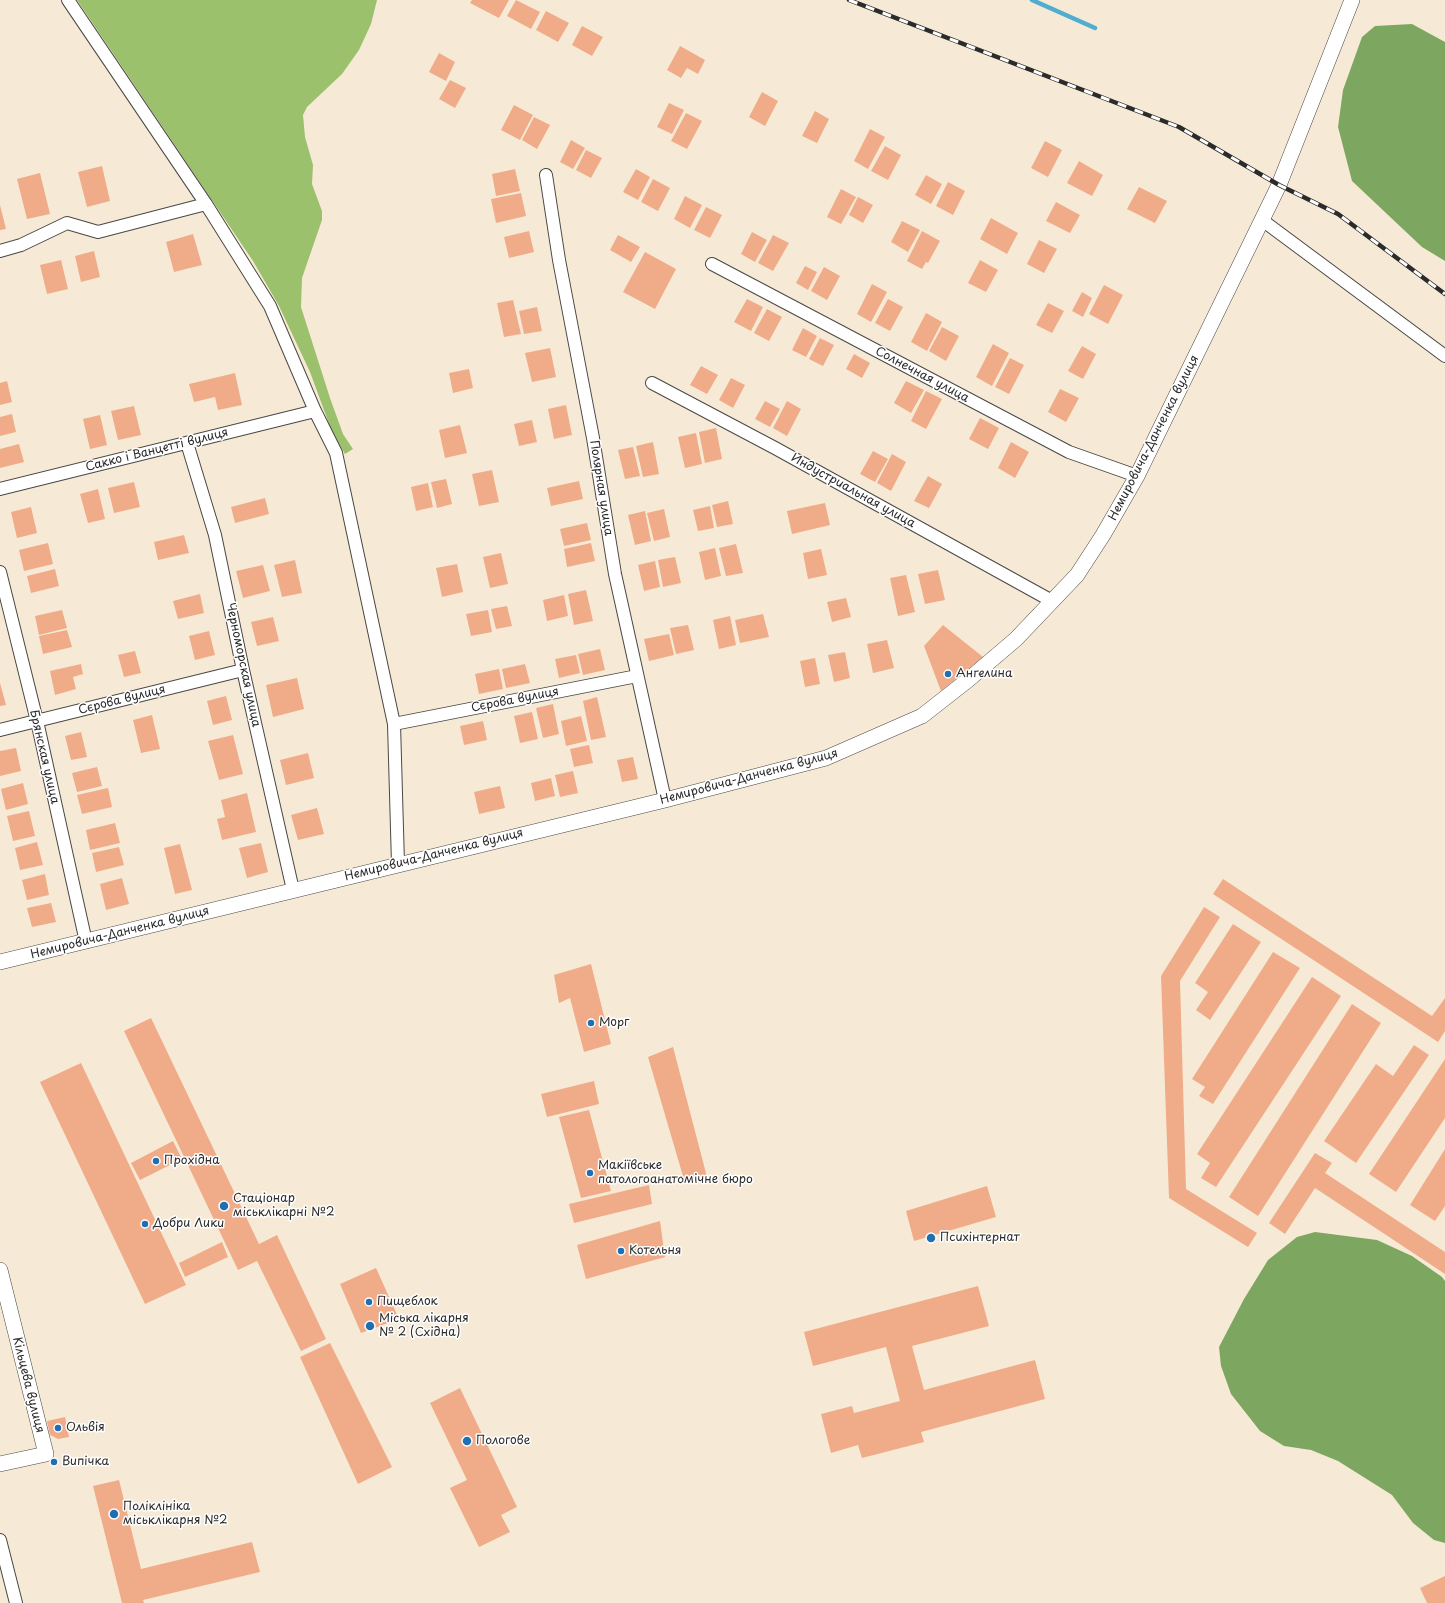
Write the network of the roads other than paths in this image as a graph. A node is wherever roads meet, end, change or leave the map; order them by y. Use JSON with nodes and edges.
{"nodes":[{"id":1,"x":68,"y":0,"type":"edge"},
{"id":2,"x":1352,"y":0,"type":"edge"},
{"id":3,"x":546,"y":175,"type":"dead end"},
{"id":4,"x":206,"y":204,"type":"junction"},
{"id":5,"x":1262,"y":220,"type":"junction"},
{"id":6,"x":0,"y":251,"type":"edge"},
{"id":7,"x":712,"y":264,"type":"dead end"},
{"id":8,"x":1445,"y":356,"type":"edge"},
{"id":9,"x":652,"y":383,"type":"dead end"},
{"id":10,"x":314,"y":411,"type":"junction"},
{"id":11,"x":186,"y":442,"type":"junction"},
{"id":12,"x":1137,"y":476,"type":"junction"},
{"id":13,"x":0,"y":489,"type":"edge"},
{"id":14,"x":0,"y":572,"type":"edge"},
{"id":15,"x":1052,"y":601,"type":"junction"},
{"id":16,"x":243,"y":670,"type":"junction"},
{"id":17,"x":637,"y":676,"type":"junction"},
{"id":18,"x":37,"y":721,"type":"junction"},
{"id":19,"x":394,"y":724,"type":"junction"},
{"id":20,"x":0,"y":730,"type":"edge"},
{"id":21,"x":665,"y":800,"type":"junction"},
{"id":22,"x":398,"y":864,"type":"junction"},
{"id":23,"x":293,"y":890,"type":"junction"},
{"id":24,"x":86,"y":942,"type":"junction"},
{"id":25,"x":0,"y":962,"type":"edge"},
{"id":26,"x":0,"y":1270,"type":"edge"},
{"id":27,"x":0,"y":1464,"type":"edge"},
{"id":28,"x":0,"y":1540,"type":"edge"},
{"id":29,"x":16,"y":1603,"type":"edge"}],
"edges":[{"from":1,"to":4,"type":"street"},
{"from":2,"to":5,"type":"street","name":"Немировича-Данченка вулиця"},
{"from":3,"to":17,"type":"street","name":"Полярная улица"},
{"from":4,"to":6,"type":"street"},
{"from":4,"to":10,"type":"street"},
{"from":5,"to":8,"type":"street"},
{"from":5,"to":12,"type":"street","name":"Немировича-Данченка вулиця"},
{"from":7,"to":12,"type":"street","name":"Солнечная улица"},
{"from":9,"to":15,"type":"street","name":"Индустриальная улица"},
{"from":10,"to":11,"type":"street","name":"Сакко і Ванцетті вулиця"},
{"from":10,"to":19,"type":"street"},
{"from":11,"to":13,"type":"street","name":"Сакко і Ванцетті вулиця"},
{"from":11,"to":16,"type":"street","name":"Черноморская улица"},
{"from":12,"to":15,"type":"street","name":"Немировича-Данченка вулиця"},
{"from":14,"to":18,"type":"street","name":"Брянская улица"},
{"from":15,"to":21,"type":"street","name":"Немировича-Данченка вулиця"},
{"from":16,"to":18,"type":"street","name":"Сєрова вулиця"},
{"from":16,"to":23,"type":"street","name":"Черноморская улица"},
{"from":17,"to":19,"type":"street","name":"Сєрова вулиця"},
{"from":17,"to":21,"type":"street","name":"Полярная улица"},
{"from":18,"to":20,"type":"street","name":"Сєрова вулиця"},
{"from":18,"to":24,"type":"street","name":"Брянская улица"},
{"from":19,"to":22,"type":"street"},
{"from":21,"to":22,"type":"street","name":"Немировича-Данченка вулиця"},
{"from":22,"to":23,"type":"street","name":"Немировича-Данченка вулиця"},
{"from":23,"to":24,"type":"street","name":"Немировича-Данченка вулиця"},
{"from":24,"to":25,"type":"street","name":"Немировича-Данченка вулиця"},
{"from":26,"to":27,"type":"street","name":"Кільцева вулиця"},
{"from":28,"to":29,"type":"street"}]}
